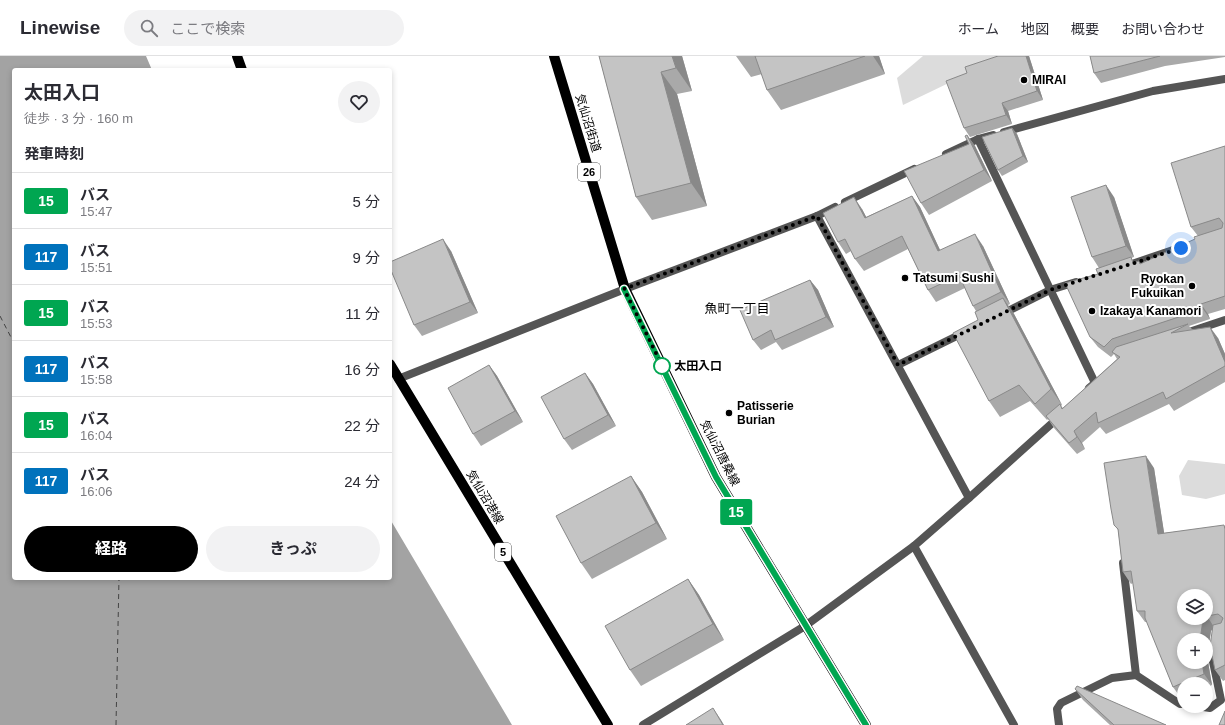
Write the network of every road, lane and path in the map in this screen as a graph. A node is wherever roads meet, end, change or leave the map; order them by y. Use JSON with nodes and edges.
{"nodes":[{"id":1,"x":236,"y":56,"type":"edge"},
{"id":2,"x":554,"y":56,"type":"edge"},
{"id":3,"x":241,"y":68,"type":"edge"},
{"id":4,"x":1225,"y":79,"type":"edge"},
{"id":5,"x":978,"y":139,"type":"junction"},
{"id":6,"x":936,"y":159,"type":"edge"},
{"id":7,"x":922,"y":166,"type":"edge"},
{"id":8,"x":817,"y":216,"type":"junction"},
{"id":9,"x":1180,"y":248,"type":"edge"},
{"id":10,"x":1119,"y":268,"type":"edge"},
{"id":11,"x":1081,"y":280,"type":"edge"},
{"id":12,"x":624,"y":289,"type":"junction"},
{"id":13,"x":1050,"y":290,"type":"junction"},
{"id":14,"x":995,"y":317,"type":"edge"},
{"id":15,"x":1225,"y":320,"type":"edge"},
{"id":16,"x":974,"y":328,"type":"edge"},
{"id":17,"x":1180,"y":335,"type":"edge"},
{"id":18,"x":898,"y":365,"type":"junction"},
{"id":19,"x":392,"y":368,"type":"edge"},
{"id":20,"x":398,"y":379,"type":"junction"},
{"id":21,"x":1084,"y":394,"type":"edge"},
{"id":22,"x":1066,"y":409,"type":"edge"},
{"id":23,"x":969,"y":498,"type":"junction"},
{"id":24,"x":914,"y":546,"type":"junction"},
{"id":25,"x":1122,"y":557,"type":"edge"},
{"id":26,"x":805,"y":626,"type":"junction"},
{"id":27,"x":1215,"y":638,"type":"edge"},
{"id":28,"x":1136,"y":675,"type":"junction"},
{"id":29,"x":1177,"y":702,"type":"edge"},
{"id":30,"x":1213,"y":706,"type":"edge"},
{"id":31,"x":608,"y":725,"type":"edge"},
{"id":32,"x":643,"y":725,"type":"edge"},
{"id":33,"x":866,"y":725,"type":"edge"},
{"id":34,"x":1014,"y":725,"type":"edge"},
{"id":35,"x":1060,"y":725,"type":"edge"}],
"edges":[{"from":1,"to":3,"type":"main road"},
{"from":2,"to":12,"type":"main road","name":"気仙沼街道","number":"26"},
{"from":4,"to":5,"type":"street"},
{"from":5,"to":6,"type":"street"},
{"from":5,"to":13,"type":"street"},
{"from":7,"to":8,"type":"street"},
{"from":8,"to":12,"type":"street"},
{"from":8,"to":18,"type":"street"},
{"from":9,"to":10,"type":"street"},
{"from":11,"to":13,"type":"street"},
{"from":12,"to":20,"type":"street"},
{"from":12,"to":26,"type":"main road","name":"気仙沼唐桑線","number":"26"},
{"from":13,"to":14,"type":"street"},
{"from":13,"to":21,"type":"street"},
{"from":15,"to":17,"type":"street"},
{"from":16,"to":18,"type":"street"},
{"from":18,"to":23,"type":"street"},
{"from":19,"to":20,"type":"main road","name":"気仙沼港線","number":"5"},
{"from":20,"to":31,"type":"main road","name":"気仙沼港線","number":"5"},
{"from":22,"to":23,"type":"street"},
{"from":23,"to":24,"type":"street"},
{"from":24,"to":26,"type":"street"},
{"from":24,"to":34,"type":"street"},
{"from":25,"to":28,"type":"street"},
{"from":26,"to":32,"type":"street"},
{"from":26,"to":33,"type":"main road","name":"気仙沼唐桑線","number":"26"},
{"from":27,"to":30,"type":"street"},
{"from":28,"to":29,"type":"street"},
{"from":28,"to":35,"type":"street"}]}
